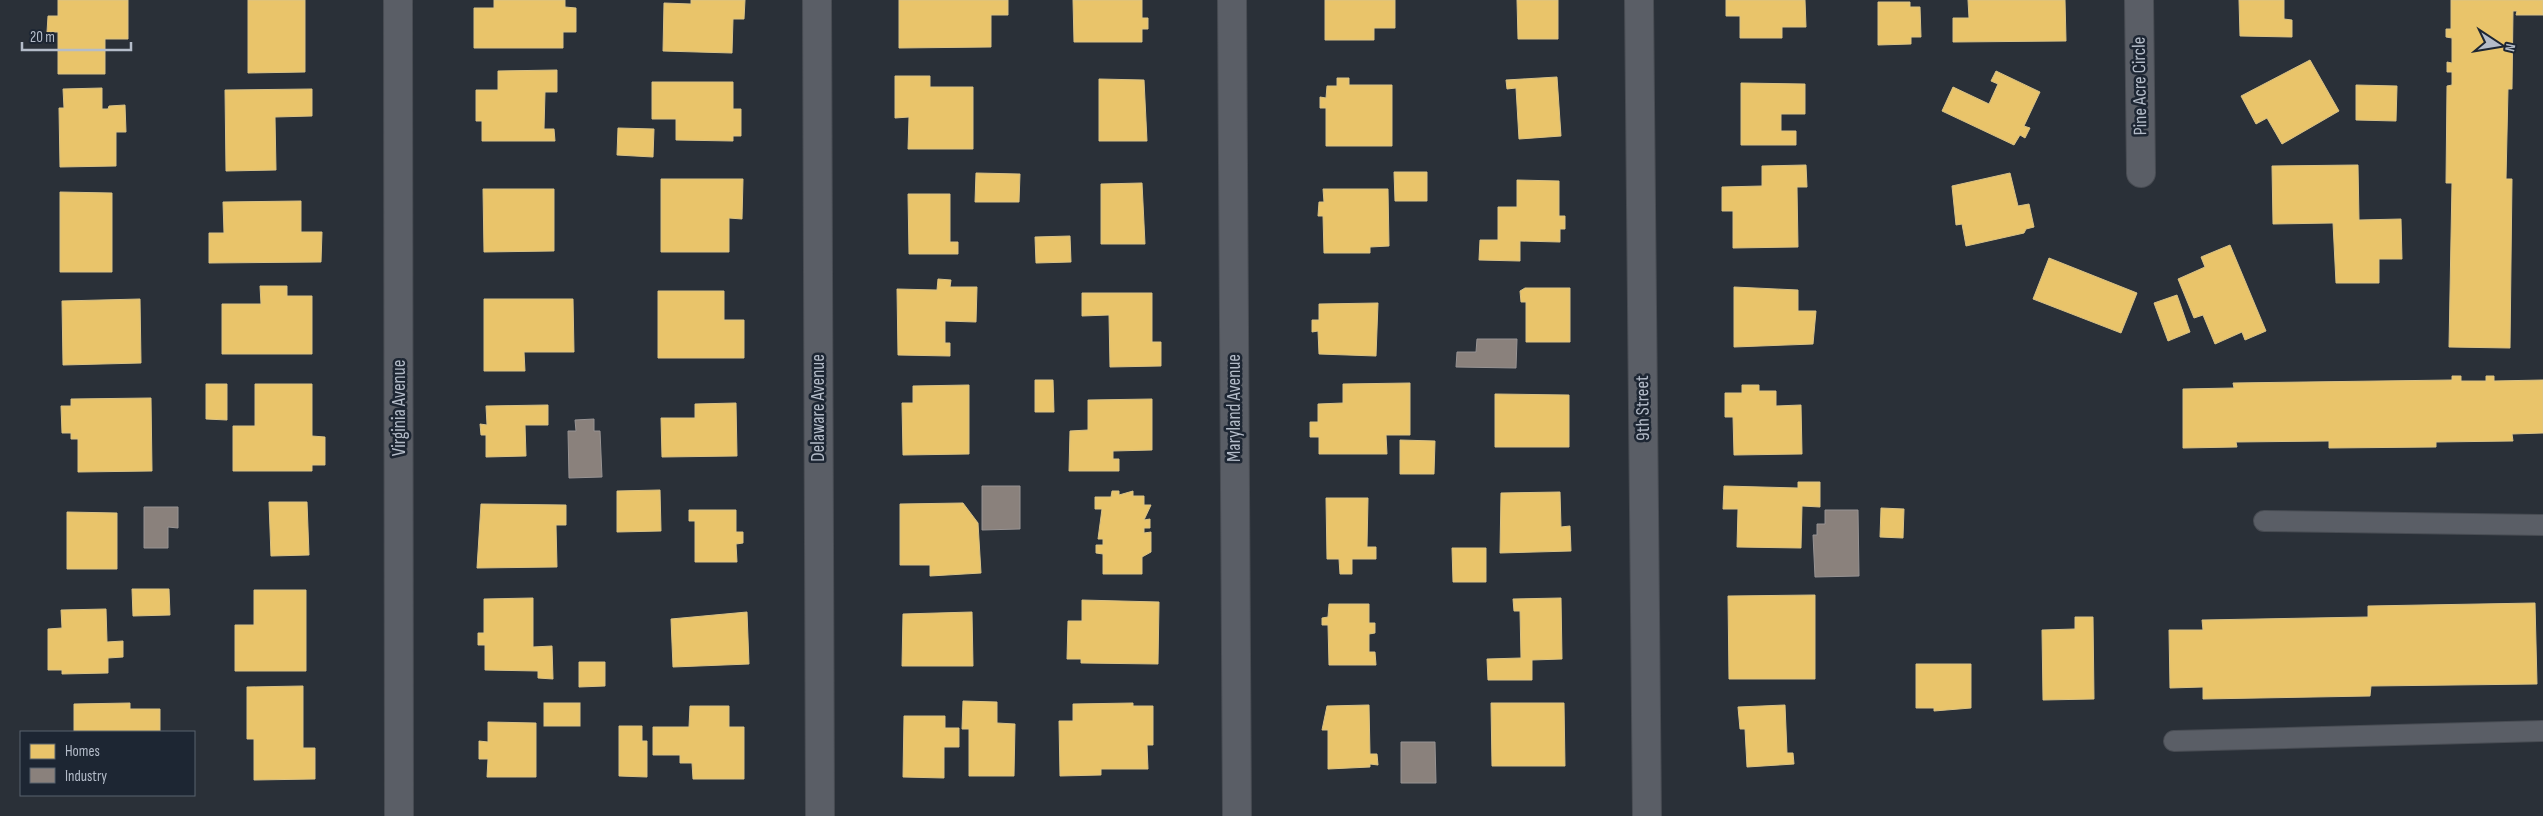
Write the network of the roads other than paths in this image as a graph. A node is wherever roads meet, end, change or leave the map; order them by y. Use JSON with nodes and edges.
{"nodes":[{"id":1,"x":398,"y":0,"type":"edge"},
{"id":2,"x":817,"y":0,"type":"edge"},
{"id":3,"x":1232,"y":0,"type":"edge"},
{"id":4,"x":1639,"y":0,"type":"edge"},
{"id":5,"x":2139,"y":0,"type":"edge"},
{"id":6,"x":2141,"y":173,"type":"dead end"},
{"id":7,"x":2264,"y":521,"type":"dead end"},
{"id":8,"x":2543,"y":525,"type":"edge"},
{"id":9,"x":2543,"y":731,"type":"edge"},
{"id":10,"x":2174,"y":741,"type":"dead end"},
{"id":11,"x":399,"y":816,"type":"edge"},
{"id":12,"x":820,"y":816,"type":"edge"},
{"id":13,"x":1237,"y":816,"type":"edge"},
{"id":14,"x":1647,"y":816,"type":"edge"}],
"edges":[{"from":1,"to":11,"type":"street","name":"Virginia Avenue"},
{"from":2,"to":12,"type":"street","name":"Delaware Avenue"},
{"from":3,"to":13,"type":"street","name":"Maryland Avenue"},
{"from":4,"to":14,"type":"street","name":"9th Street"},
{"from":5,"to":6,"type":"street","name":"Pine Acre Circle"},
{"from":7,"to":8,"type":"lane"},
{"from":9,"to":10,"type":"lane"}]}
